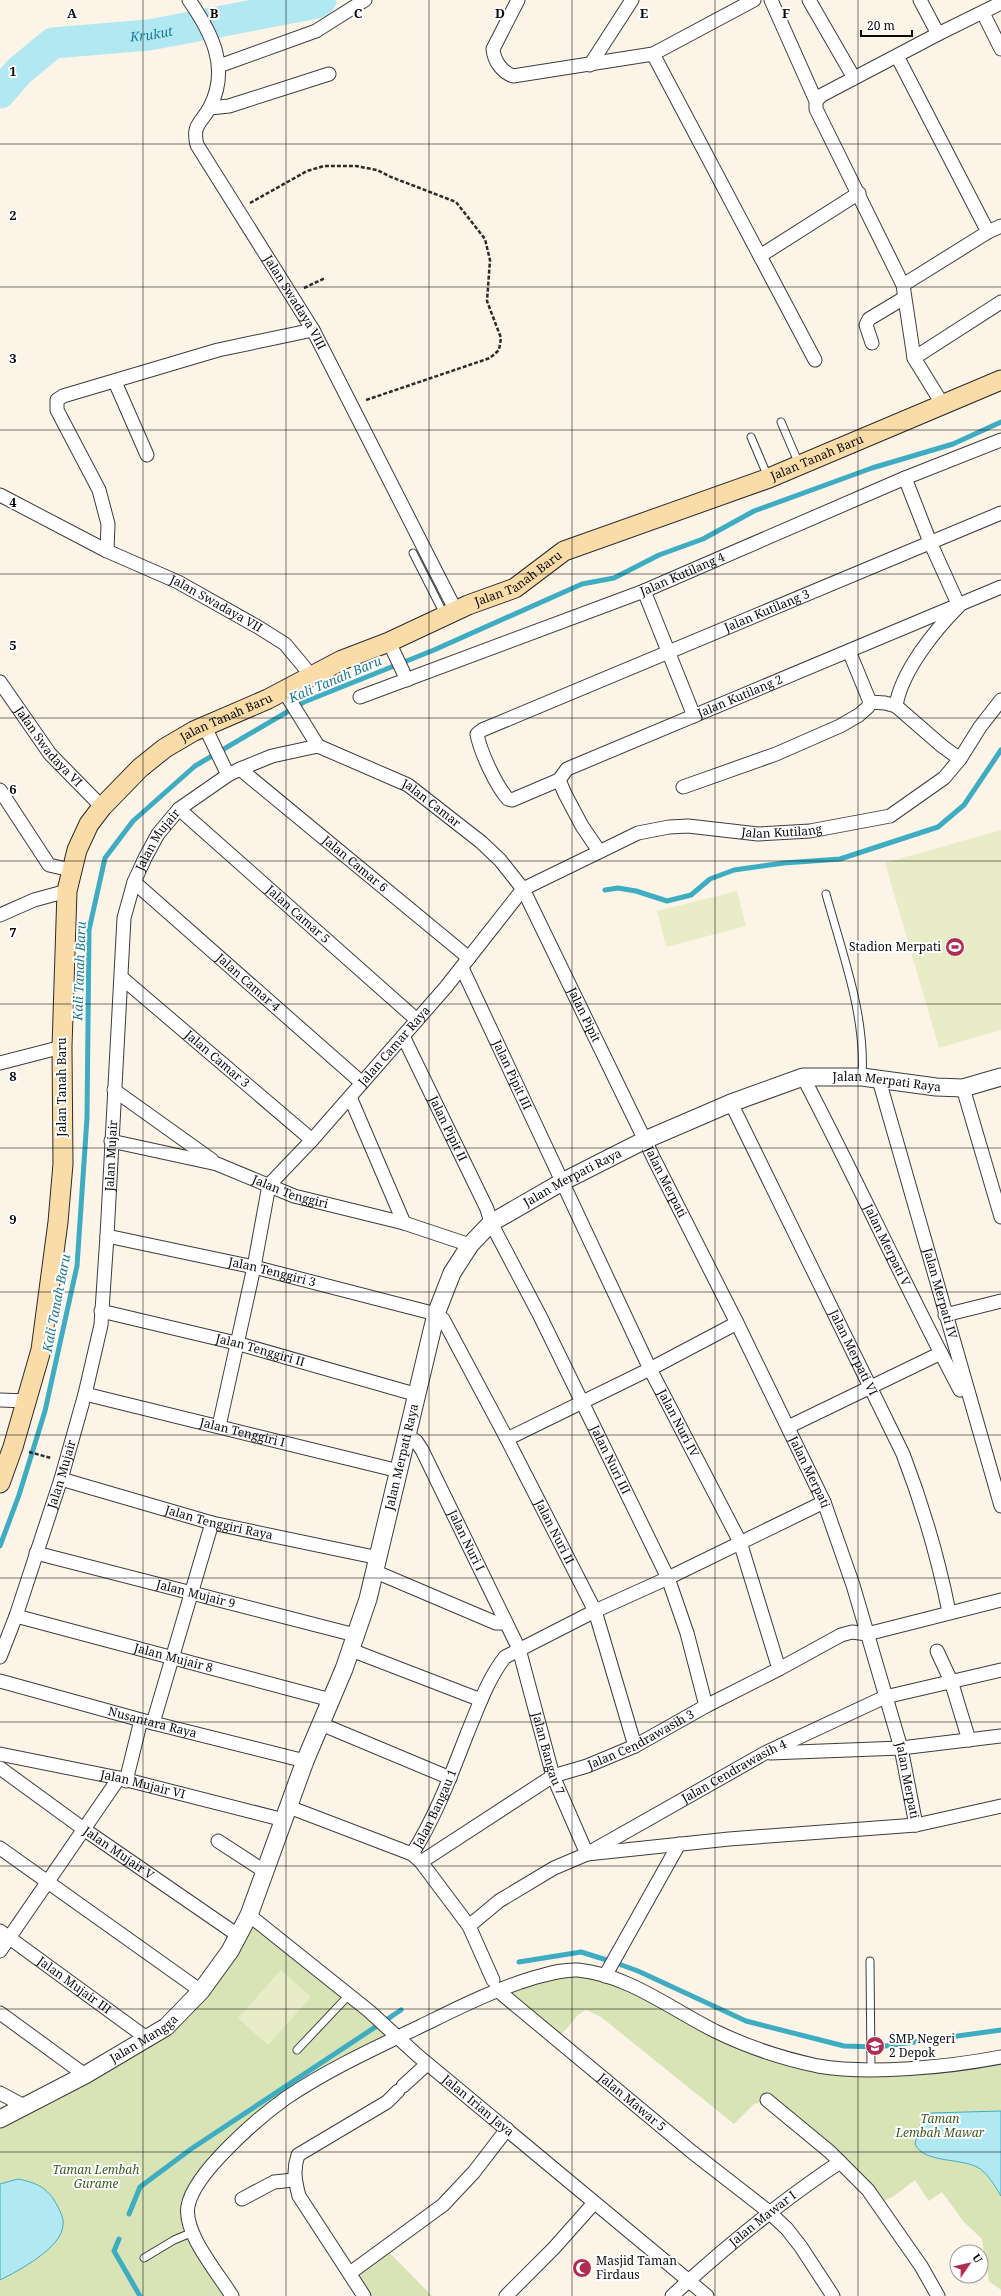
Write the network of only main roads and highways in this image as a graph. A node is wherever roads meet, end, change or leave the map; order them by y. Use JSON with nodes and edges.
{"nodes":[{"id":1,"x":1001,"y":380,"type":"edge"},
{"id":2,"x":0,"y":1483,"type":"edge"}],
"edges":[{"from":1,"to":2,"type":"main road","name":"Jalan Tanah Baru"}]}
